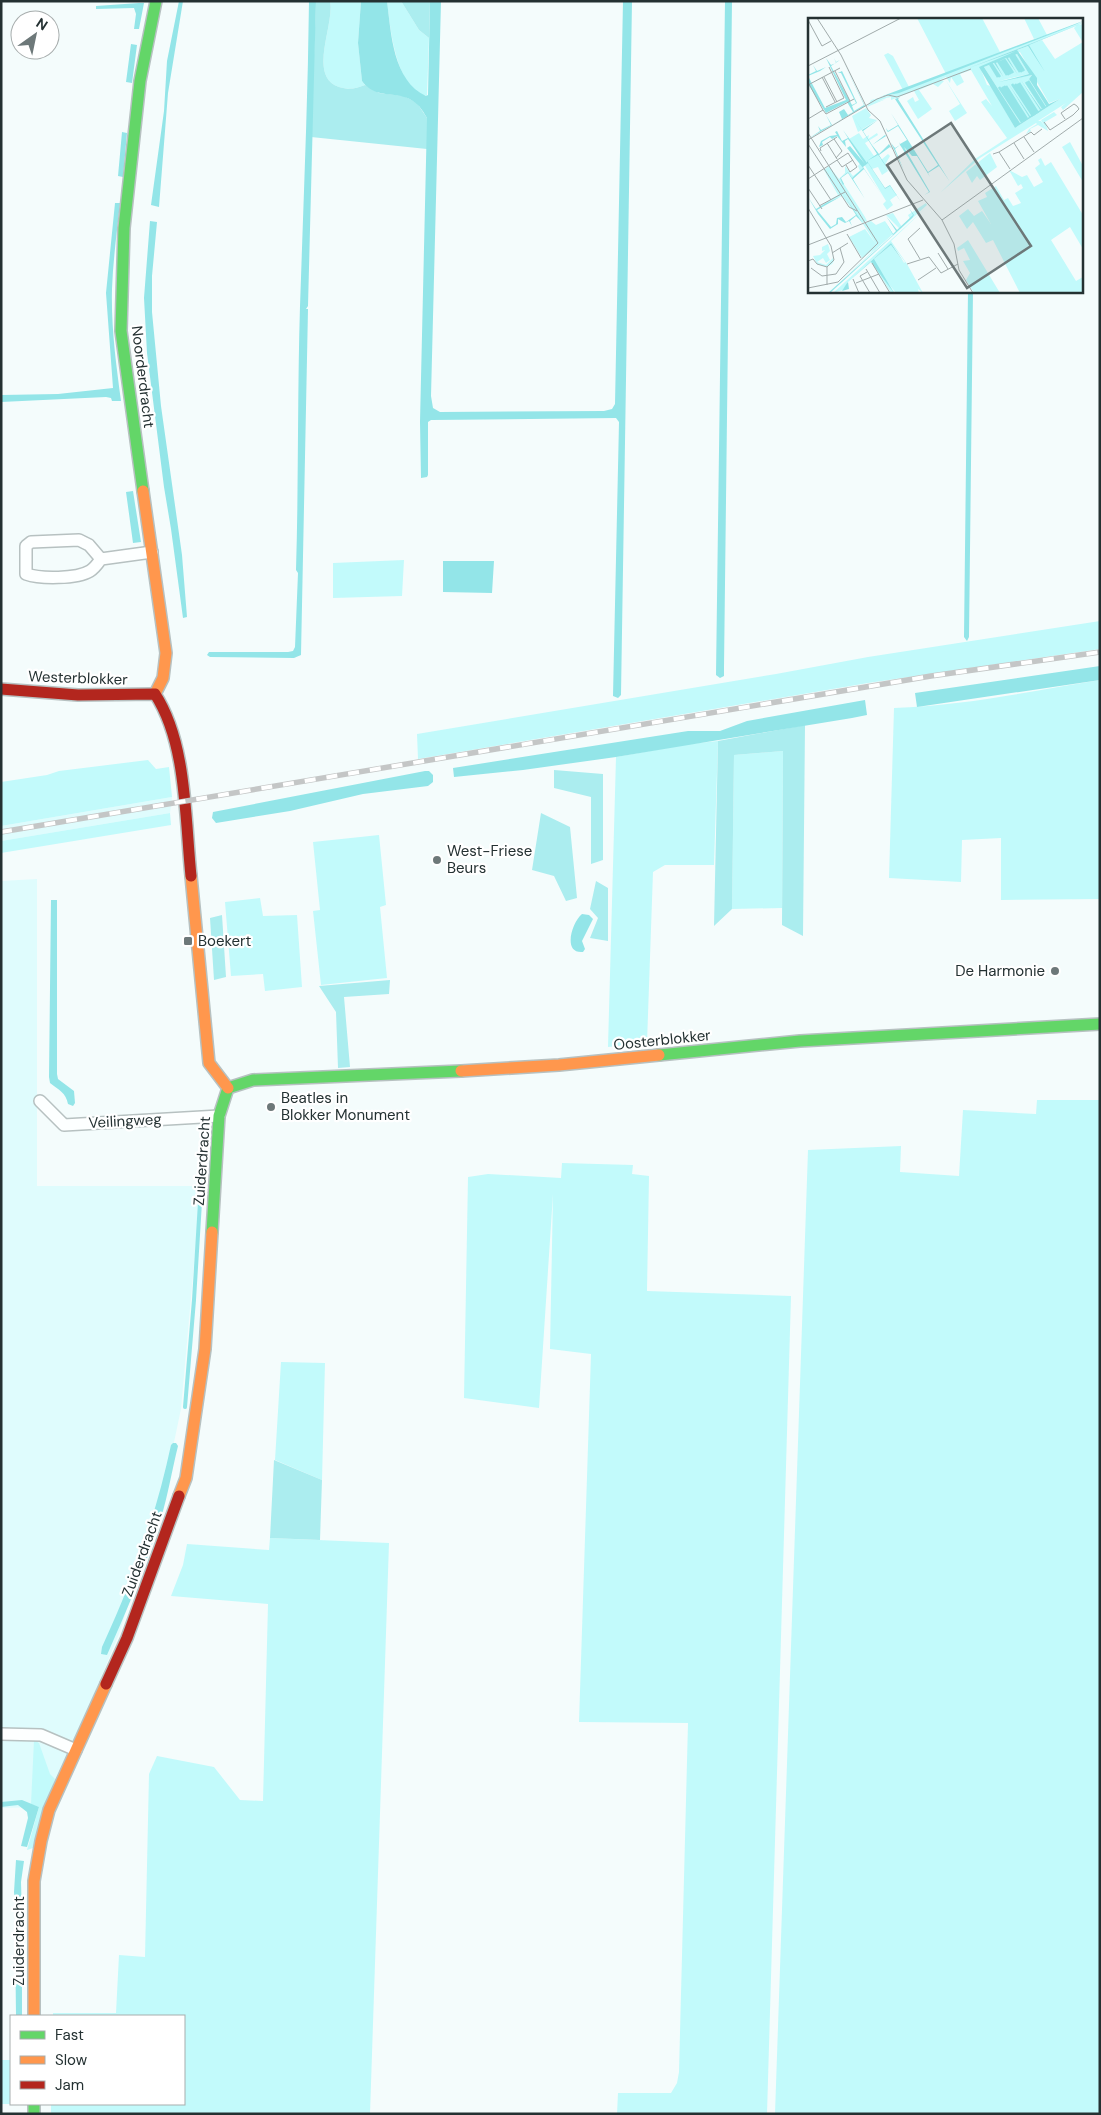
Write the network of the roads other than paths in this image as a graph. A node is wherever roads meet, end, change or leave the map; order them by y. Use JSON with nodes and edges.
{"nodes":[{"id":1,"x":156,"y":1,"type":"edge"},
{"id":2,"x":152,"y":552,"type":"junction"},
{"id":3,"x":101,"y":559,"type":"junction"},
{"id":4,"x":1,"y":689,"type":"edge"},
{"id":5,"x":155,"y":694,"type":"junction"},
{"id":6,"x":1100,"y":1024,"type":"edge"},
{"id":7,"x":228,"y":1088,"type":"junction"},
{"id":8,"x":40,"y":1101,"type":"dead end"},
{"id":9,"x":219,"y":1116,"type":"junction"},
{"id":10,"x":1,"y":1734,"type":"edge"},
{"id":11,"x":76,"y":1750,"type":"junction"},
{"id":12,"x":34,"y":2015,"type":"edge"}],
"edges":[{"from":1,"to":2,"type":"street","name":"Noorderdracht"},
{"from":2,"to":3,"type":"street"},
{"from":2,"to":5,"type":"street","name":"Noorderdracht"},
{"from":3,"to":3,"type":"street"},
{"from":4,"to":5,"type":"street","name":"Westerblokker"},
{"from":5,"to":7,"type":"street"},
{"from":6,"to":7,"type":"street","name":"Oosterblokker"},
{"from":7,"to":9,"type":"street","name":"Zuiderdracht"},
{"from":8,"to":9,"type":"street","name":"Veilingweg"},
{"from":9,"to":11,"type":"street","name":"Zuiderdracht"},
{"from":10,"to":11,"type":"street"},
{"from":11,"to":12,"type":"street","name":"Zuiderdracht"}]}
